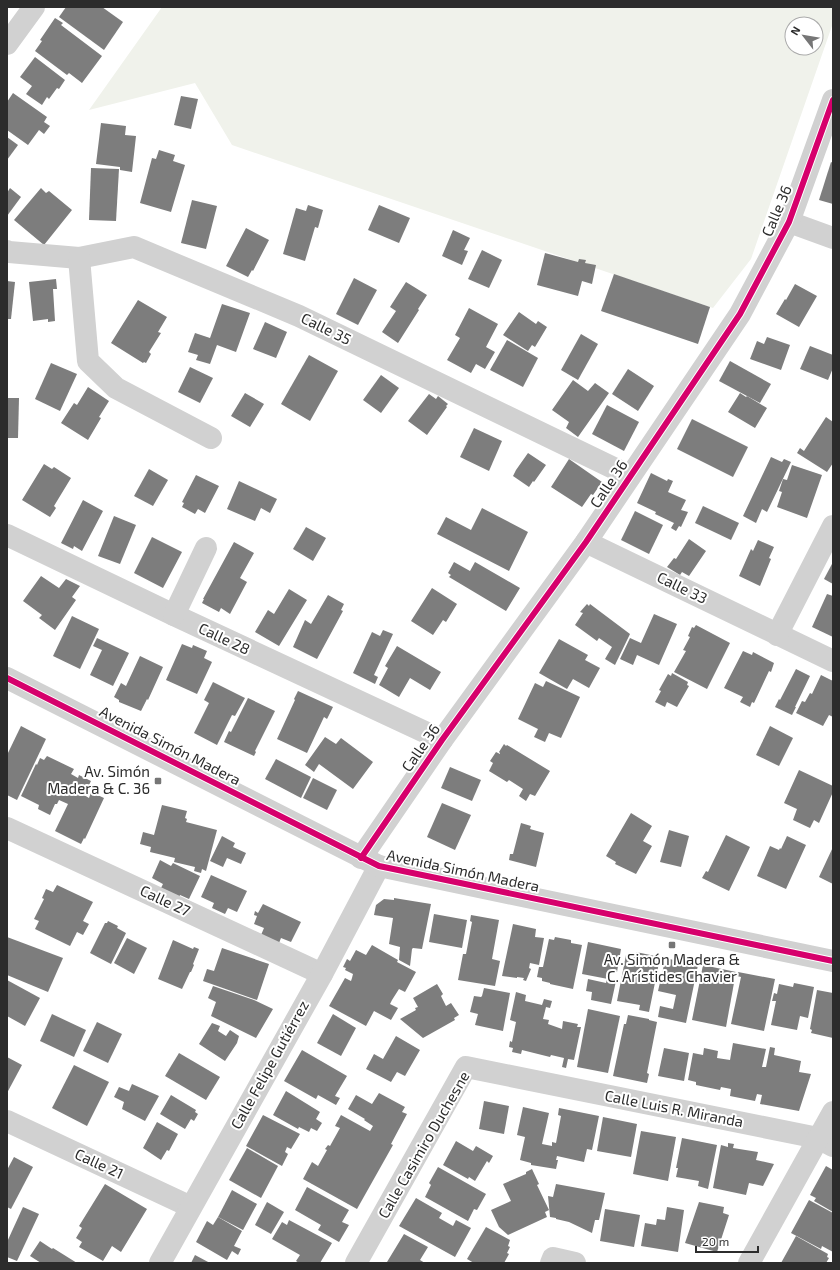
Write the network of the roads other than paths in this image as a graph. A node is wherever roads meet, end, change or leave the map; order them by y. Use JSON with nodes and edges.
{"nodes":[{"id":1,"x":34,"y":7,"type":"edge"},
{"id":2,"x":7,"y":44,"type":"edge"},
{"id":3,"x":833,"y":100,"type":"edge"},
{"id":4,"x":789,"y":222,"type":"junction"},
{"id":5,"x":833,"y":238,"type":"edge"},
{"id":6,"x":7,"y":251,"type":"edge"},
{"id":7,"x":79,"y":258,"type":"junction"},
{"id":8,"x":211,"y":438,"type":"dead end"},
{"id":9,"x":630,"y":476,"type":"junction"},
{"id":10,"x":833,"y":526,"type":"edge"},
{"id":11,"x":7,"y":535,"type":"edge"},
{"id":12,"x":586,"y":542,"type":"junction"},
{"id":13,"x":206,"y":548,"type":"dead end"},
{"id":14,"x":174,"y":615,"type":"junction"},
{"id":15,"x":777,"y":635,"type":"junction"},
{"id":16,"x":833,"y":661,"type":"edge"},
{"id":17,"x":7,"y":678,"type":"edge"},
{"id":18,"x":442,"y":740,"type":"junction"},
{"id":19,"x":7,"y":828,"type":"edge"},
{"id":20,"x":370,"y":862,"type":"junction"},
{"id":21,"x":833,"y":961,"type":"edge"},
{"id":22,"x":322,"y":974,"type":"junction"},
{"id":23,"x":513,"y":1077,"type":"joint"},
{"id":24,"x":833,"y":1112,"type":"edge"},
{"id":25,"x":7,"y":1121,"type":"edge"},
{"id":26,"x":826,"y":1142,"type":"edge"},
{"id":27,"x":191,"y":1207,"type":"junction"},
{"id":28,"x":160,"y":1263,"type":"edge"},
{"id":29,"x":356,"y":1263,"type":"edge"},
{"id":30,"x":551,"y":1263,"type":"edge"},
{"id":31,"x":575,"y":1263,"type":"edge"},
{"id":32,"x":749,"y":1263,"type":"edge"}],
"edges":[{"from":1,"to":2,"type":"street"},
{"from":3,"to":4,"type":"street","name":"Calle 36"},
{"from":4,"to":5,"type":"street"},
{"from":4,"to":9,"type":"street","name":"Calle 36"},
{"from":6,"to":7,"type":"street","name":"Calle 35"},
{"from":7,"to":8,"type":"street"},
{"from":7,"to":9,"type":"street","name":"Calle 35"},
{"from":9,"to":12,"type":"street","name":"Calle 36"},
{"from":10,"to":15,"type":"street"},
{"from":11,"to":14,"type":"street","name":"Calle 28"},
{"from":12,"to":15,"type":"street","name":"Calle 33"},
{"from":12,"to":18,"type":"street","name":"Calle 36"},
{"from":13,"to":14,"type":"street"},
{"from":14,"to":18,"type":"street","name":"Calle 28"},
{"from":15,"to":16,"type":"street","name":"Calle 33"},
{"from":17,"to":20,"type":"street","name":"Avenida Simón Madera"},
{"from":18,"to":20,"type":"street","name":"Calle 36"},
{"from":19,"to":22,"type":"street","name":"Calle 27"},
{"from":20,"to":21,"type":"street","name":"Avenida Simón Madera"},
{"from":20,"to":22,"type":"street","name":"Calle Felipe Gutiérrez"},
{"from":22,"to":27,"type":"street","name":"Calle Felipe Gutiérrez"},
{"from":23,"to":26,"type":"street","name":"Calle Luis R. Miranda"},
{"from":23,"to":29,"type":"street","name":"Calle Casimiro Duchesne"},
{"from":24,"to":26,"type":"street"},
{"from":25,"to":27,"type":"street","name":"Calle 21"},
{"from":26,"to":32,"type":"street"},
{"from":27,"to":28,"type":"street","name":"Calle Felipe Gutiérrez"},
{"from":30,"to":31,"type":"street"}]}
